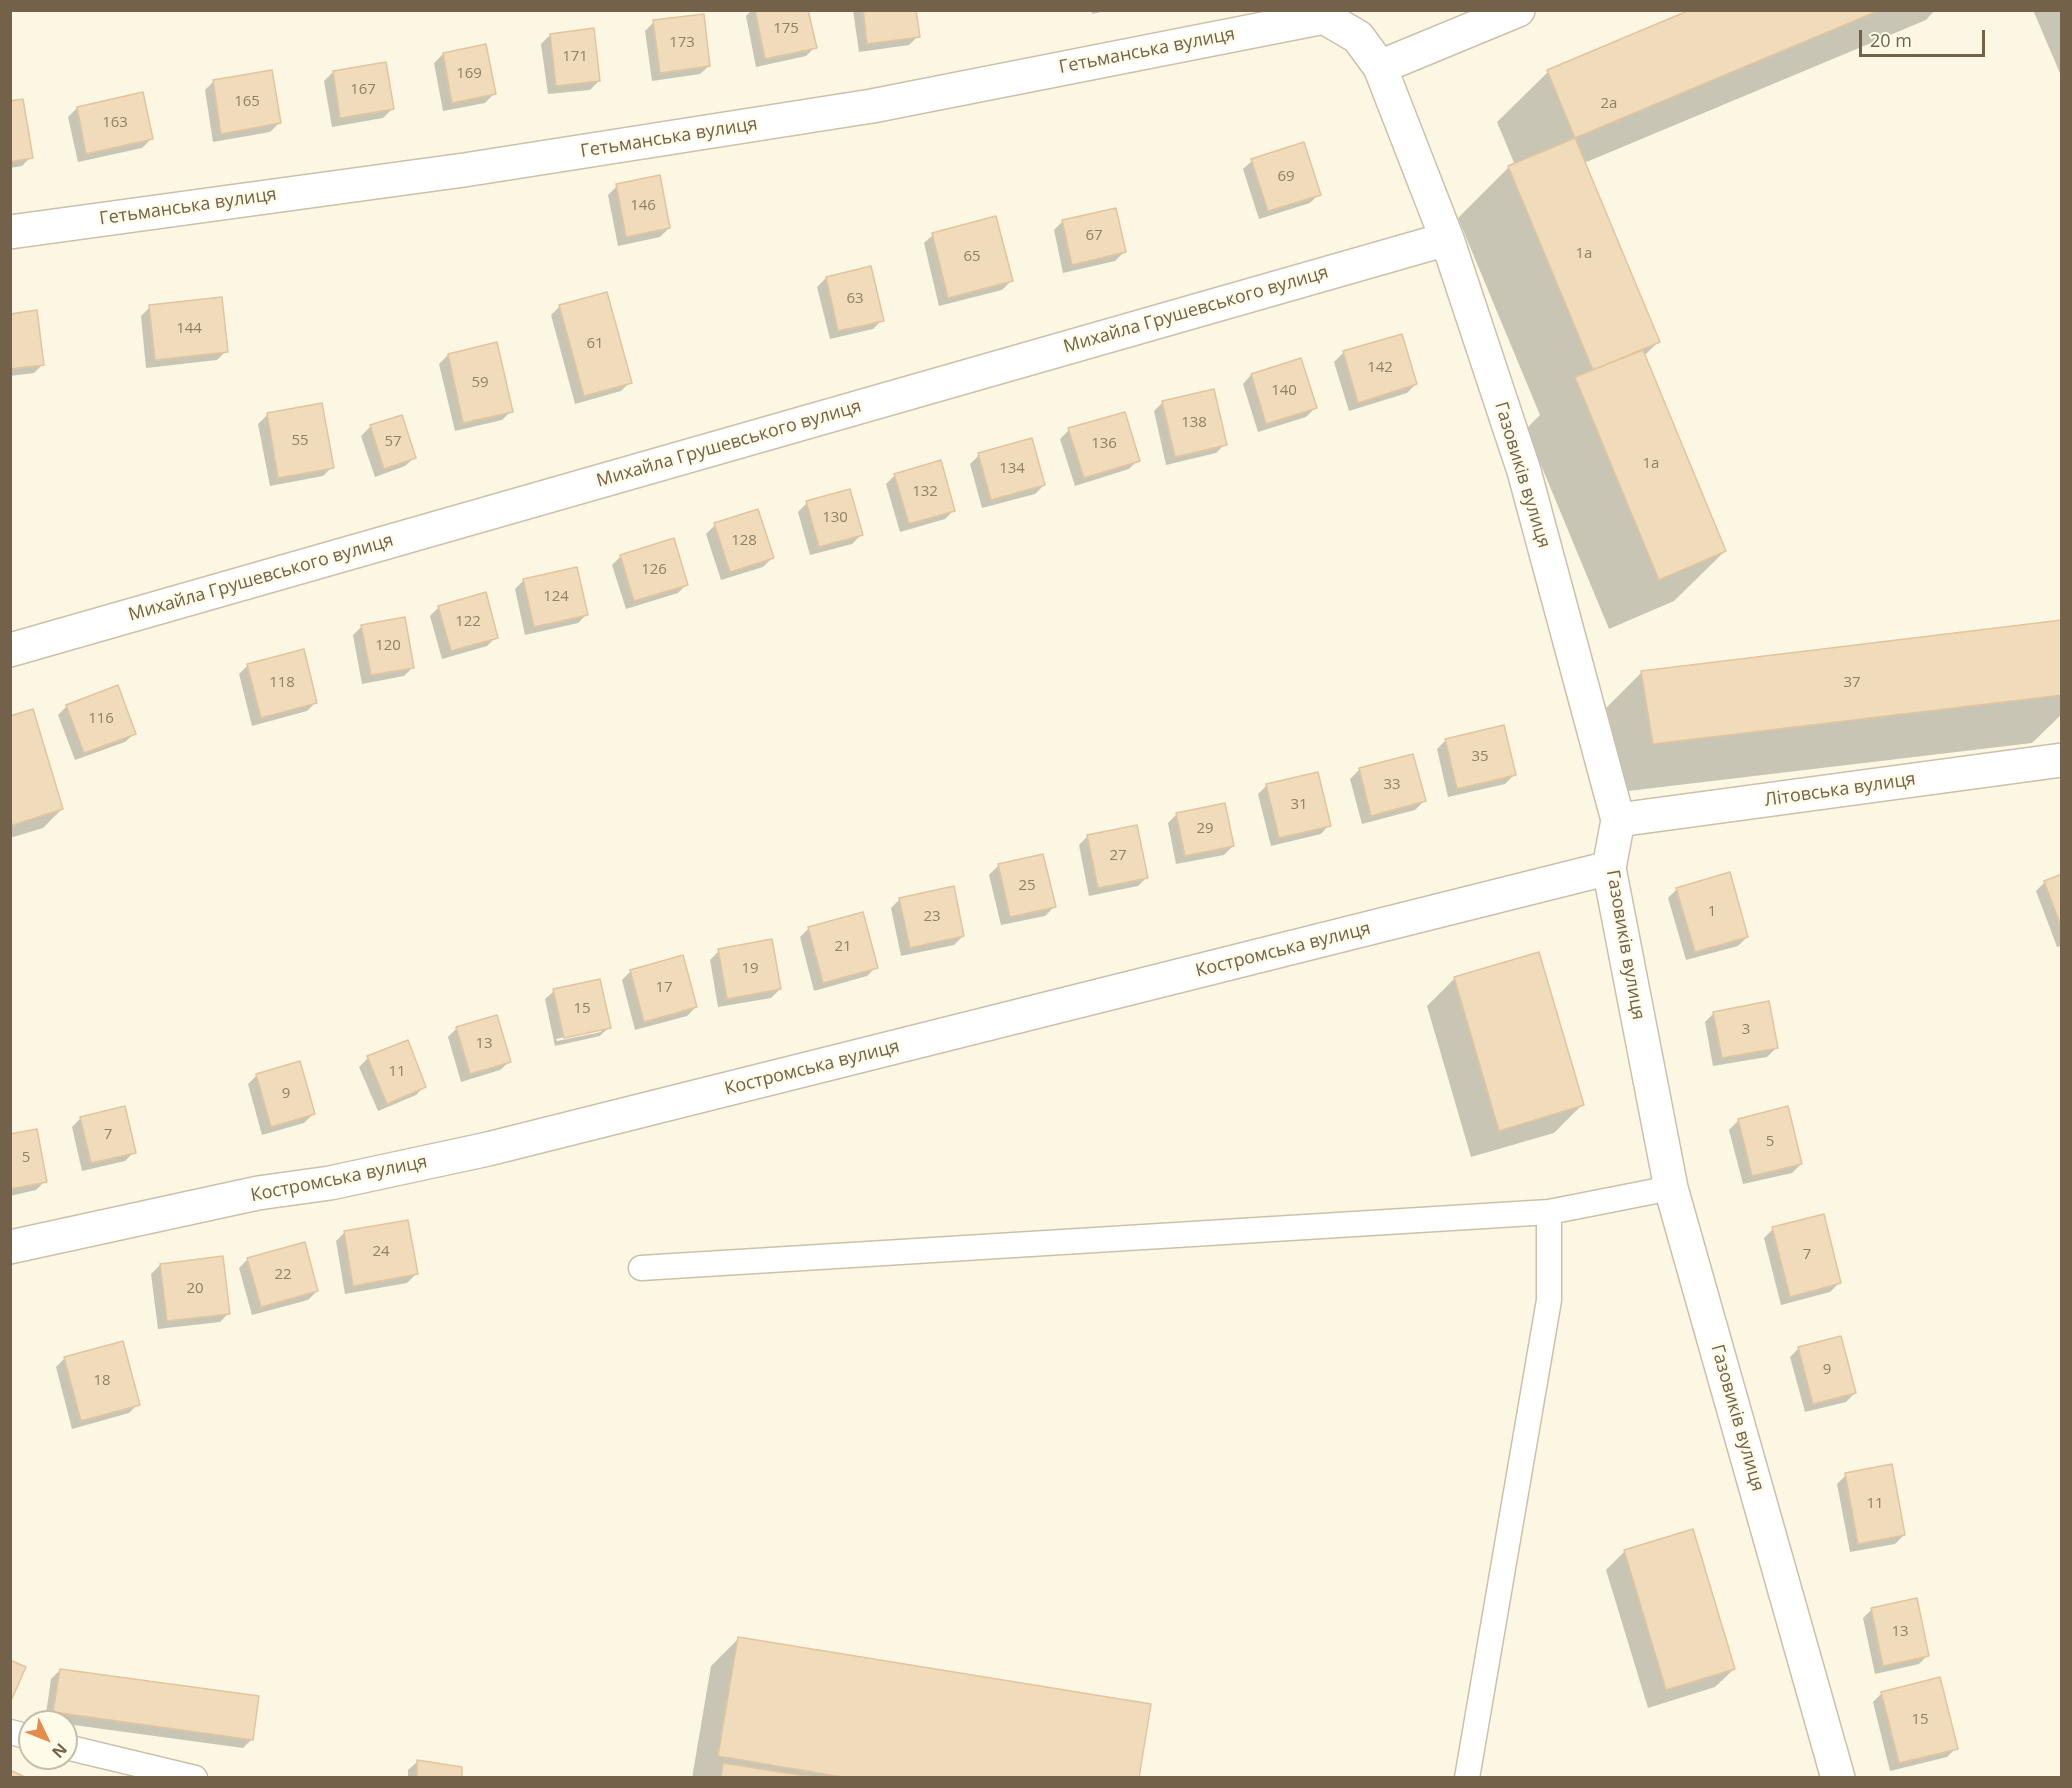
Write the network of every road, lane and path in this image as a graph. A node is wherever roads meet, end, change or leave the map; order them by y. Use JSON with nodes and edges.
{"nodes":[{"id":1,"x":1518,"y":10,"type":"edge"},
{"id":2,"x":1321,"y":14,"type":"edge"},
{"id":3,"x":1380,"y":68,"type":"junction"},
{"id":4,"x":10,"y":232,"type":"edge"},
{"id":5,"x":1447,"y":239,"type":"junction"},
{"id":6,"x":10,"y":650,"type":"edge"},
{"id":7,"x":2061,"y":760,"type":"edge"},
{"id":8,"x":1618,"y":820,"type":"junction"},
{"id":9,"x":1609,"y":868,"type":"junction"},
{"id":10,"x":1671,"y":1188,"type":"junction"},
{"id":11,"x":1549,"y":1212,"type":"junction"},
{"id":12,"x":10,"y":1247,"type":"edge"},
{"id":13,"x":641,"y":1268,"type":"dead end"},
{"id":14,"x":78,"y":1751,"type":"edge"},
{"id":15,"x":195,"y":1778,"type":"edge"},
{"id":16,"x":1467,"y":1778,"type":"edge"},
{"id":17,"x":1838,"y":1778,"type":"edge"}],
"edges":[{"from":1,"to":3,"type":"street"},
{"from":2,"to":3,"type":"street","name":"Газовиків вулиця"},
{"from":2,"to":4,"type":"street","name":"Гетьманська вулиця"},
{"from":3,"to":5,"type":"street","name":"Газовиків вулиця"},
{"from":5,"to":6,"type":"street","name":"Михайла Грушевського вулиця"},
{"from":5,"to":8,"type":"street","name":"Газовиків вулиця"},
{"from":7,"to":8,"type":"street","name":"Літовська вулиця"},
{"from":8,"to":9,"type":"street","name":"Газовиків вулиця"},
{"from":9,"to":10,"type":"street","name":"Газовиків вулиця"},
{"from":9,"to":12,"type":"street","name":"Костромська вулиця"},
{"from":10,"to":11,"type":"lane"},
{"from":10,"to":17,"type":"street","name":"Газовиків вулиця"},
{"from":11,"to":13,"type":"lane"},
{"from":11,"to":16,"type":"lane"},
{"from":14,"to":15,"type":"lane"}]}
